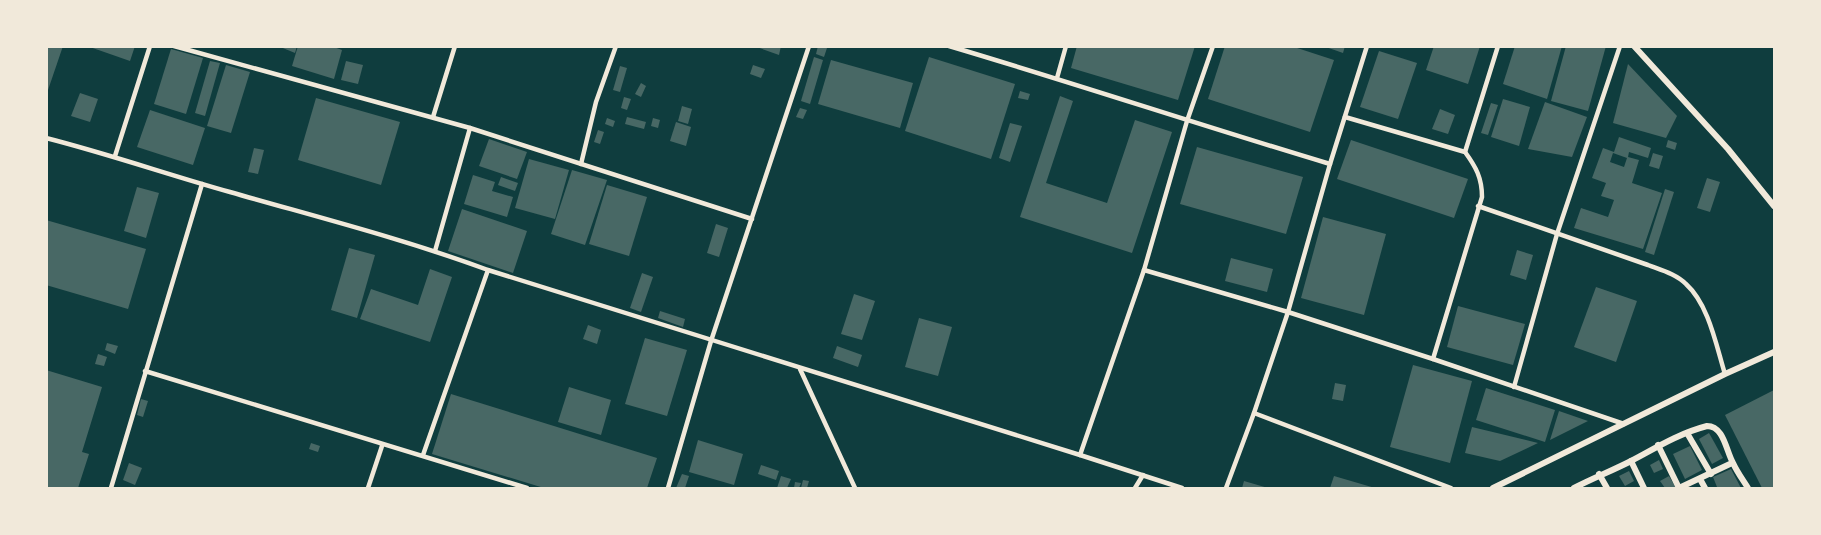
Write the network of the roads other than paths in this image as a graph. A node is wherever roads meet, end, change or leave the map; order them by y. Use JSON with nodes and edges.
{"nodes":[{"id":1,"x":150,"y":46,"type":"edge"},
{"id":2,"x":174,"y":46,"type":"edge"},
{"id":3,"x":455,"y":46,"type":"edge"},
{"id":4,"x":616,"y":46,"type":"edge"},
{"id":5,"x":809,"y":46,"type":"edge"},
{"id":6,"x":949,"y":46,"type":"edge"},
{"id":7,"x":1066,"y":46,"type":"edge"},
{"id":8,"x":1213,"y":46,"type":"edge"},
{"id":9,"x":1367,"y":46,"type":"edge"},
{"id":10,"x":1498,"y":46,"type":"edge"},
{"id":11,"x":1620,"y":46,"type":"edge"},
{"id":12,"x":1634,"y":46,"type":"edge"},
{"id":13,"x":1057,"y":78,"type":"junction"},
{"id":14,"x":433,"y":117,"type":"junction"},
{"id":15,"x":1345,"y":117,"type":"junction"},
{"id":16,"x":1187,"y":121,"type":"junction"},
{"id":17,"x":470,"y":128,"type":"junction"},
{"id":18,"x":46,"y":138,"type":"edge"},
{"id":19,"x":1465,"y":152,"type":"junction"},
{"id":20,"x":115,"y":156,"type":"junction"},
{"id":21,"x":581,"y":164,"type":"junction"},
{"id":22,"x":1330,"y":164,"type":"junction"},
{"id":23,"x":202,"y":184,"type":"junction"},
{"id":24,"x":1478,"y":206,"type":"junction"},
{"id":25,"x":1774,"y":206,"type":"edge"},
{"id":26,"x":752,"y":219,"type":"junction"},
{"id":27,"x":1557,"y":234,"type":"junction"},
{"id":28,"x":435,"y":251,"type":"junction"},
{"id":29,"x":488,"y":270,"type":"junction"},
{"id":30,"x":1144,"y":270,"type":"junction"},
{"id":31,"x":1288,"y":312,"type":"junction"},
{"id":32,"x":711,"y":341,"type":"junction"},
{"id":33,"x":1774,"y":352,"type":"edge"},
{"id":34,"x":1433,"y":358,"type":"junction"},
{"id":35,"x":800,"y":369,"type":"junction"},
{"id":36,"x":145,"y":371,"type":"junction"},
{"id":37,"x":1725,"y":374,"type":"junction"},
{"id":38,"x":1514,"y":387,"type":"junction"},
{"id":39,"x":1254,"y":413,"type":"junction"},
{"id":40,"x":1624,"y":424,"type":"junction"},
{"id":41,"x":1687,"y":433,"type":"junction"},
{"id":42,"x":1658,"y":445,"type":"junction"},
{"id":43,"x":382,"y":446,"type":"junction"},
{"id":44,"x":1080,"y":454,"type":"junction"},
{"id":45,"x":423,"y":455,"type":"junction"},
{"id":46,"x":1631,"y":461,"type":"junction"},
{"id":47,"x":1732,"y":463,"type":"junction"},
{"id":48,"x":1599,"y":474,"type":"junction"},
{"id":49,"x":1711,"y":474,"type":"junction"},
{"id":50,"x":1143,"y":475,"type":"junction"},
{"id":51,"x":1700,"y":479,"type":"junction"},
{"id":52,"x":1679,"y":488,"type":"edge"},
{"id":53,"x":111,"y":489,"type":"edge"},
{"id":54,"x":368,"y":489,"type":"edge"},
{"id":55,"x":527,"y":489,"type":"edge"},
{"id":56,"x":668,"y":489,"type":"edge"},
{"id":57,"x":855,"y":489,"type":"edge"},
{"id":58,"x":1136,"y":489,"type":"edge"},
{"id":59,"x":1182,"y":489,"type":"edge"},
{"id":60,"x":1226,"y":489,"type":"edge"},
{"id":61,"x":1451,"y":489,"type":"edge"},
{"id":62,"x":1493,"y":489,"type":"edge"},
{"id":63,"x":1574,"y":489,"type":"edge"},
{"id":64,"x":1607,"y":489,"type":"edge"},
{"id":65,"x":1644,"y":489,"type":"edge"},
{"id":66,"x":1705,"y":489,"type":"edge"},
{"id":67,"x":1748,"y":489,"type":"edge"}],
"edges":[{"from":1,"to":20,"type":"lane"},
{"from":2,"to":14,"type":"lane"},
{"from":3,"to":14,"type":"lane"},
{"from":4,"to":21,"type":"lane"},
{"from":5,"to":26,"type":"lane"},
{"from":6,"to":13,"type":"lane"},
{"from":7,"to":13,"type":"lane"},
{"from":8,"to":16,"type":"lane"},
{"from":9,"to":15,"type":"lane"},
{"from":10,"to":19,"type":"lane"},
{"from":11,"to":27,"type":"lane"},
{"from":12,"to":25,"type":"street"},
{"from":13,"to":16,"type":"lane"},
{"from":14,"to":17,"type":"lane"},
{"from":15,"to":19,"type":"lane"},
{"from":15,"to":22,"type":"lane"},
{"from":16,"to":22,"type":"lane"},
{"from":16,"to":30,"type":"lane"},
{"from":17,"to":21,"type":"lane"},
{"from":17,"to":28,"type":"lane"},
{"from":18,"to":20,"type":"lane"},
{"from":19,"to":24,"type":"lane"},
{"from":20,"to":23,"type":"lane"},
{"from":21,"to":26,"type":"lane"},
{"from":22,"to":31,"type":"lane"},
{"from":23,"to":28,"type":"lane"},
{"from":23,"to":36,"type":"lane"},
{"from":24,"to":27,"type":"lane"},
{"from":24,"to":34,"type":"lane"},
{"from":26,"to":32,"type":"lane"},
{"from":27,"to":37,"type":"lane"},
{"from":27,"to":38,"type":"lane"},
{"from":28,"to":29,"type":"lane"},
{"from":29,"to":32,"type":"lane"},
{"from":29,"to":45,"type":"lane"},
{"from":30,"to":31,"type":"lane"},
{"from":30,"to":44,"type":"lane"},
{"from":31,"to":34,"type":"lane"},
{"from":31,"to":39,"type":"lane"},
{"from":32,"to":35,"type":"lane"},
{"from":32,"to":56,"type":"lane"},
{"from":33,"to":37,"type":"street"},
{"from":34,"to":38,"type":"lane"},
{"from":35,"to":44,"type":"lane"},
{"from":35,"to":57,"type":"lane"},
{"from":36,"to":43,"type":"lane"},
{"from":36,"to":53,"type":"lane"},
{"from":37,"to":40,"type":"street"},
{"from":38,"to":40,"type":"lane"},
{"from":39,"to":60,"type":"lane"},
{"from":39,"to":61,"type":"lane"},
{"from":40,"to":62,"type":"street"},
{"from":41,"to":42,"type":"street"},
{"from":41,"to":47,"type":"street"},
{"from":41,"to":49,"type":"street"},
{"from":42,"to":46,"type":"street"},
{"from":42,"to":52,"type":"street"},
{"from":43,"to":45,"type":"lane"},
{"from":43,"to":54,"type":"lane"},
{"from":44,"to":50,"type":"lane"},
{"from":45,"to":55,"type":"lane"},
{"from":46,"to":48,"type":"street"},
{"from":46,"to":65,"type":"street"},
{"from":47,"to":49,"type":"street"},
{"from":47,"to":67,"type":"street"},
{"from":48,"to":63,"type":"street"},
{"from":48,"to":64,"type":"street"},
{"from":49,"to":51,"type":"street"},
{"from":50,"to":58,"type":"lane"},
{"from":50,"to":59,"type":"lane"},
{"from":51,"to":52,"type":"street"},
{"from":51,"to":66,"type":"street"}]}
